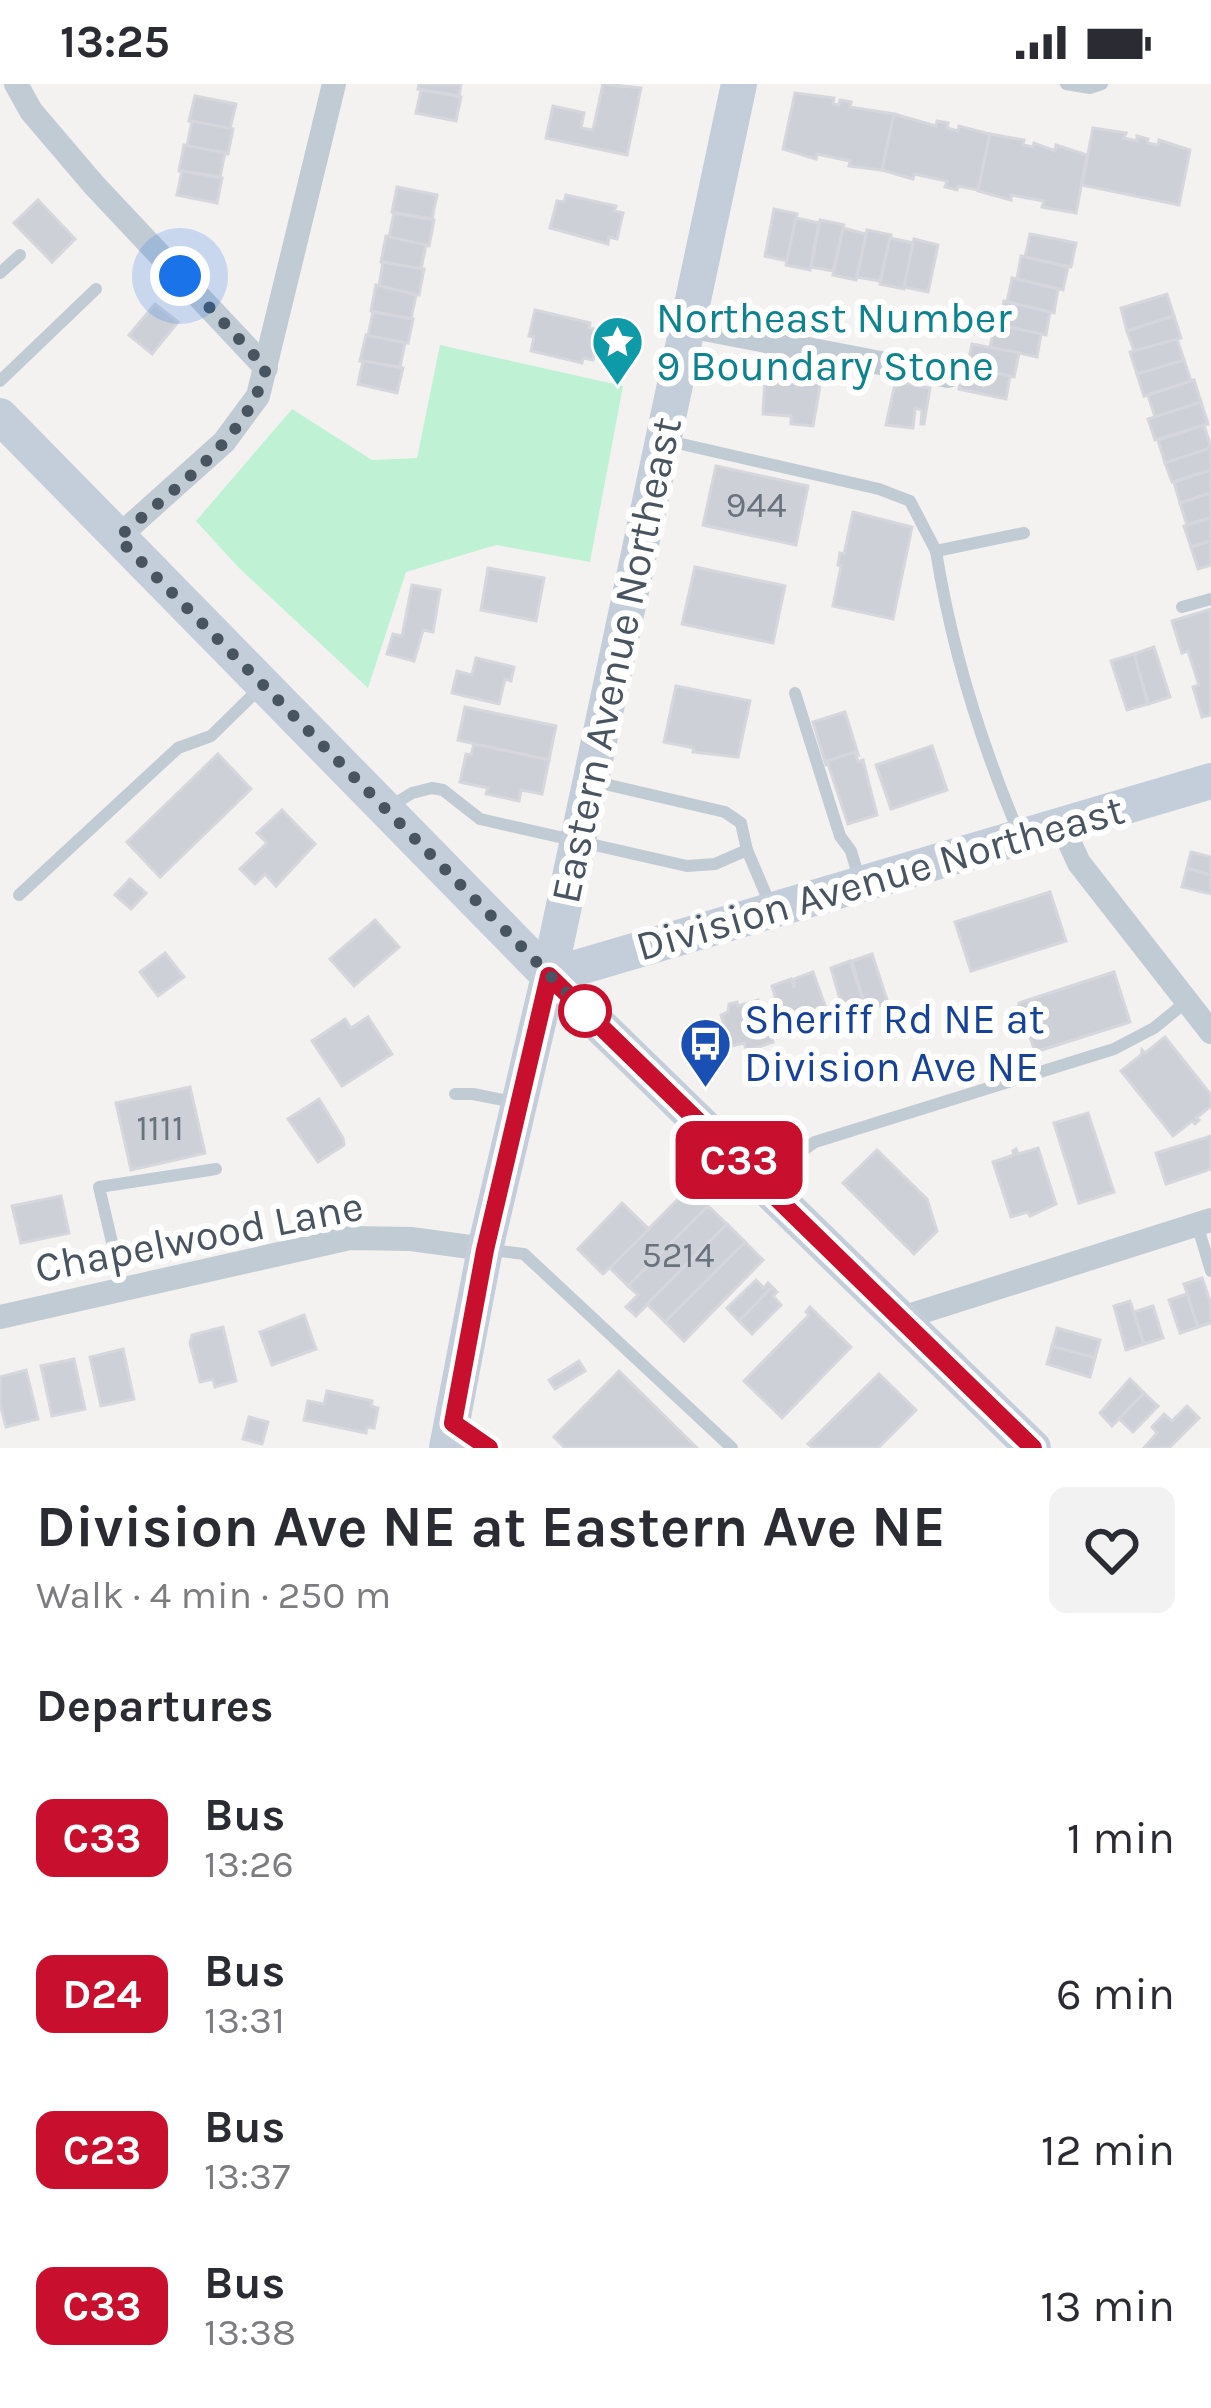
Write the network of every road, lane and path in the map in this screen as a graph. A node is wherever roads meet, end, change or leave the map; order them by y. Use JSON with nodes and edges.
{"nodes":[{"id":1,"x":16,"y":84,"type":"edge"},
{"id":2,"x":334,"y":84,"type":"edge"},
{"id":3,"x":740,"y":84,"type":"edge"},
{"id":4,"x":1066,"y":84,"type":"edge"},
{"id":5,"x":1102,"y":84,"type":"edge"},
{"id":6,"x":20,"y":256,"type":"dead end"},
{"id":7,"x":0,"y":273,"type":"edge"},
{"id":8,"x":96,"y":289,"type":"dead end"},
{"id":9,"x":688,"y":326,"type":"junction"},
{"id":10,"x":266,"y":368,"type":"junction"},
{"id":11,"x":948,"y":376,"type":"dead end"},
{"id":12,"x":0,"y":381,"type":"edge"},
{"id":13,"x":0,"y":416,"type":"edge"},
{"id":14,"x":663,"y":440,"type":"junction"},
{"id":15,"x":1024,"y":533,"type":"dead end"},
{"id":16,"x":118,"y":538,"type":"junction"},
{"id":17,"x":936,"y":551,"type":"junction"},
{"id":18,"x":1211,"y":599,"type":"edge"},
{"id":19,"x":1182,"y":607,"type":"dead end"},
{"id":20,"x":263,"y":686,"type":"junction"},
{"id":21,"x":795,"y":693,"type":"dead end"},
{"id":22,"x":590,"y":780,"type":"junction"},
{"id":23,"x":1211,"y":781,"type":"edge"},
{"id":24,"x":384,"y":809,"type":"junction"},
{"id":25,"x":1062,"y":826,"type":"junction"},
{"id":26,"x":1021,"y":838,"type":"junction"},
{"id":27,"x":577,"y":843,"type":"junction"},
{"id":28,"x":747,"y":850,"type":"junction"},
{"id":29,"x":861,"y":885,"type":"junction"},
{"id":30,"x":19,"y":895,"type":"dead end"},
{"id":31,"x":773,"y":910,"type":"junction"},
{"id":32,"x":549,"y":976,"type":"junction"},
{"id":33,"x":1187,"y":1001,"type":"junction"},
{"id":34,"x":1211,"y":1032,"type":"edge"},
{"id":35,"x":455,"y":1094,"type":"dead end"},
{"id":36,"x":519,"y":1103,"type":"junction"},
{"id":37,"x":216,"y":1168,"type":"dead end"},
{"id":38,"x":760,"y":1180,"type":"junction"},
{"id":39,"x":1204,"y":1222,"type":"edge"},
{"id":40,"x":485,"y":1250,"type":"junction"},
{"id":41,"x":1211,"y":1271,"type":"edge"},
{"id":42,"x":123,"y":1289,"type":"junction"},
{"id":43,"x":0,"y":1317,"type":"edge"},
{"id":44,"x":902,"y":1318,"type":"junction"},
{"id":45,"x":450,"y":1435,"type":"edge"},
{"id":46,"x":489,"y":1448,"type":"edge"},
{"id":47,"x":732,"y":1448,"type":"edge"},
{"id":48,"x":1034,"y":1448,"type":"edge"}],
"edges":[{"from":1,"to":10,"type":"street"},
{"from":2,"to":10,"type":"street"},
{"from":3,"to":9,"type":"main road","name":"Eastern Avenue Northeast"},
{"from":4,"to":5,"type":"lane"},
{"from":6,"to":7,"type":"lane"},
{"from":8,"to":12,"type":"lane"},
{"from":9,"to":11,"type":"street"},
{"from":9,"to":14,"type":"main road","name":"Eastern Avenue Northeast"},
{"from":10,"to":16,"type":"street"},
{"from":13,"to":16,"type":"main road"},
{"from":14,"to":17,"type":"lane"},
{"from":14,"to":22,"type":"main road","name":"Eastern Avenue Northeast"},
{"from":15,"to":17,"type":"lane"},
{"from":16,"to":20,"type":"main road"},
{"from":17,"to":26,"type":"lane"},
{"from":18,"to":19,"type":"lane"},
{"from":20,"to":24,"type":"main road"},
{"from":20,"to":30,"type":"lane"},
{"from":21,"to":29,"type":"lane"},
{"from":22,"to":27,"type":"main road","name":"Eastern Avenue Northeast"},
{"from":22,"to":28,"type":"lane"},
{"from":23,"to":25,"type":"main road","name":"Division Avenue Northeast"},
{"from":24,"to":27,"type":"lane"},
{"from":24,"to":32,"type":"main road"},
{"from":25,"to":26,"type":"main road","name":"Division Avenue Northeast"},
{"from":25,"to":33,"type":"street"},
{"from":26,"to":29,"type":"main road","name":"Division Avenue Northeast"},
{"from":27,"to":28,"type":"lane"},
{"from":27,"to":32,"type":"main road","name":"Eastern Avenue Northeast"},
{"from":28,"to":31,"type":"lane"},
{"from":29,"to":31,"type":"main road","name":"Division Avenue Northeast"},
{"from":31,"to":32,"type":"main road","name":"Division Avenue Northeast"},
{"from":32,"to":36,"type":"main road","name":"Eastern Avenue Northeast"},
{"from":32,"to":38,"type":"main road"},
{"from":33,"to":34,"type":"street"},
{"from":33,"to":38,"type":"lane"},
{"from":35,"to":36,"type":"lane"},
{"from":36,"to":40,"type":"main road","name":"Eastern Avenue Northeast"},
{"from":37,"to":42,"type":"lane"},
{"from":38,"to":44,"type":"main road"},
{"from":39,"to":41,"type":"lane"},
{"from":39,"to":44,"type":"street"},
{"from":40,"to":42,"type":"street","name":"Chapelwood Lane"},
{"from":40,"to":45,"type":"main road","name":"Eastern Avenue Northeast"},
{"from":40,"to":47,"type":"lane"},
{"from":42,"to":43,"type":"street","name":"Chapelwood Lane"},
{"from":44,"to":48,"type":"main road"},
{"from":45,"to":46,"type":"street"}]}
